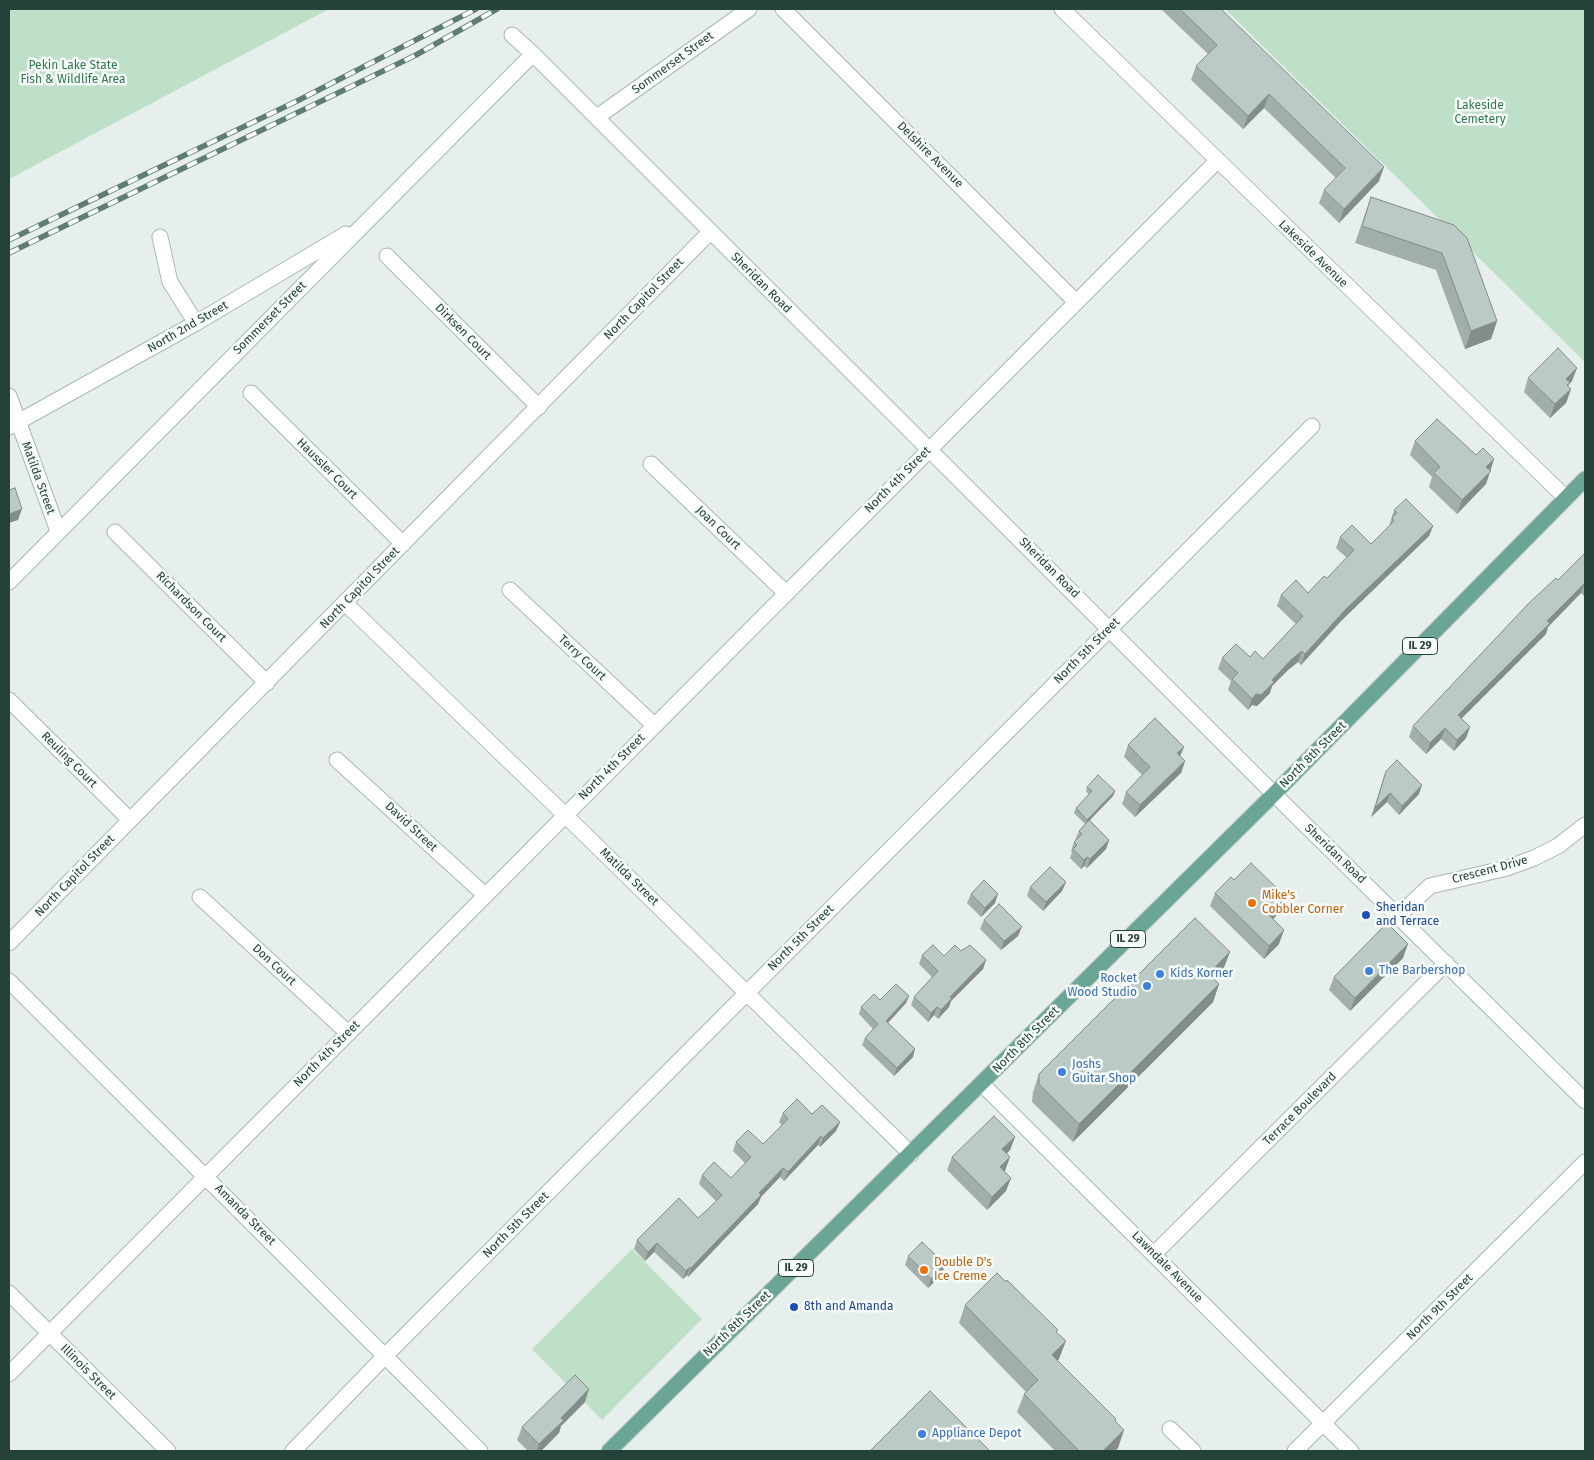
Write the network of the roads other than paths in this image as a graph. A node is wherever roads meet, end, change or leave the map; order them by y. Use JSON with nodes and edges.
{"nodes":[{"id":1,"x":749,"y":9,"type":"edge"},
{"id":2,"x":783,"y":9,"type":"edge"},
{"id":3,"x":1062,"y":9,"type":"edge"},
{"id":4,"x":512,"y":35,"type":"dead end"},
{"id":5,"x":533,"y":54,"type":"junction"},
{"id":6,"x":598,"y":117,"type":"junction"},
{"id":7,"x":1217,"y":161,"type":"junction"},
{"id":8,"x":366,"y":223,"type":"junction"},
{"id":9,"x":710,"y":232,"type":"junction"},
{"id":10,"x":160,"y":237,"type":"dead end"},
{"id":11,"x":387,"y":256,"type":"dead end"},
{"id":12,"x":1076,"y":302,"type":"junction"},
{"id":13,"x":196,"y":323,"type":"junction"},
{"id":14,"x":251,"y":393,"type":"dead end"},
{"id":15,"x":9,"y":396,"type":"edge"},
{"id":16,"x":539,"y":407,"type":"junction"},
{"id":17,"x":13,"y":424,"type":"edge"},
{"id":18,"x":1312,"y":426,"type":"dead end"},
{"id":19,"x":930,"y":449,"type":"junction"},
{"id":20,"x":651,"y":464,"type":"dead end"},
{"id":21,"x":1585,"y":479,"type":"edge"},
{"id":22,"x":1566,"y":498,"type":"junction"},
{"id":23,"x":58,"y":531,"type":"junction"},
{"id":24,"x":115,"y":532,"type":"dead end"},
{"id":25,"x":403,"y":544,"type":"junction"},
{"id":26,"x":9,"y":582,"type":"edge"},
{"id":27,"x":510,"y":590,"type":"dead end"},
{"id":28,"x":785,"y":592,"type":"junction"},
{"id":29,"x":345,"y":604,"type":"junction"},
{"id":30,"x":1110,"y":628,"type":"junction"},
{"id":31,"x":267,"y":683,"type":"junction"},
{"id":32,"x":9,"y":700,"type":"edge"},
{"id":33,"x":654,"y":725,"type":"junction"},
{"id":34,"x":337,"y":760,"type":"dead end"},
{"id":35,"x":1274,"y":794,"type":"junction"},
{"id":36,"x":564,"y":814,"type":"junction"},
{"id":37,"x":129,"y":820,"type":"junction"},
{"id":38,"x":1585,"y":825,"type":"edge"},
{"id":39,"x":485,"y":895,"type":"junction"},
{"id":40,"x":200,"y":897,"type":"dead end"},
{"id":41,"x":1398,"y":916,"type":"junction"},
{"id":42,"x":9,"y":943,"type":"edge"},
{"id":43,"x":1446,"y":964,"type":"junction"},
{"id":44,"x":9,"y":981,"type":"edge"},
{"id":45,"x":747,"y":992,"type":"junction"},
{"id":46,"x":348,"y":1034,"type":"junction"},
{"id":47,"x":982,"y":1084,"type":"junction"},
{"id":48,"x":1585,"y":1102,"type":"edge"},
{"id":49,"x":911,"y":1154,"type":"junction"},
{"id":50,"x":1585,"y":1162,"type":"edge"},
{"id":51,"x":205,"y":1176,"type":"junction"},
{"id":52,"x":1154,"y":1254,"type":"junction"},
{"id":53,"x":9,"y":1293,"type":"edge"},
{"id":54,"x":49,"y":1333,"type":"junction"},
{"id":55,"x":385,"y":1356,"type":"junction"},
{"id":56,"x":9,"y":1374,"type":"edge"},
{"id":57,"x":1323,"y":1423,"type":"junction"},
{"id":58,"x":1170,"y":1429,"type":"dead end"},
{"id":59,"x":168,"y":1451,"type":"edge"},
{"id":60,"x":293,"y":1451,"type":"edge"},
{"id":61,"x":480,"y":1451,"type":"edge"},
{"id":62,"x":609,"y":1451,"type":"edge"},
{"id":63,"x":1193,"y":1451,"type":"edge"},
{"id":64,"x":1295,"y":1451,"type":"edge"},
{"id":65,"x":1351,"y":1451,"type":"edge"}],
"edges":[{"from":1,"to":6,"type":"street","name":"Sommerset Street"},
{"from":2,"to":12,"type":"street","name":"Delshire Avenue"},
{"from":3,"to":7,"type":"street","name":"Lakeside Avenue"},
{"from":4,"to":5,"type":"street","name":"Sheridan Road"},
{"from":5,"to":6,"type":"street","name":"Sheridan Road"},
{"from":5,"to":8,"type":"street","name":"Sommerset Street"},
{"from":6,"to":9,"type":"street","name":"Sheridan Road"},
{"from":7,"to":12,"type":"street","name":"North 4th Street"},
{"from":7,"to":22,"type":"street","name":"Lakeside Avenue"},
{"from":8,"to":13,"type":"street","name":"North 2nd Street"},
{"from":8,"to":23,"type":"street","name":"Sommerset Street"},
{"from":9,"to":16,"type":"street","name":"North Capitol Street"},
{"from":9,"to":19,"type":"street","name":"Sheridan Road"},
{"from":10,"to":13,"type":"street"},
{"from":11,"to":16,"type":"street","name":"Dirksen Court"},
{"from":12,"to":19,"type":"street","name":"North 4th Street"},
{"from":13,"to":17,"type":"street","name":"North 2nd Street"},
{"from":14,"to":25,"type":"street","name":"Haussler Court"},
{"from":15,"to":17,"type":"street","name":"Matilda Street"},
{"from":16,"to":25,"type":"street","name":"North Capitol Street"},
{"from":17,"to":23,"type":"street","name":"Matilda Street"},
{"from":18,"to":30,"type":"street","name":"North 5th Street"},
{"from":19,"to":28,"type":"street","name":"North 4th Street"},
{"from":19,"to":30,"type":"street","name":"Sheridan Road"},
{"from":20,"to":28,"type":"street","name":"Joan Court"},
{"from":21,"to":22,"type":"main road","number":"IL 29"},
{"from":22,"to":35,"type":"main road","name":"North 8th Street","number":"IL 29"},
{"from":23,"to":26,"type":"street","name":"Sommerset Street"},
{"from":24,"to":31,"type":"street","name":"Richardson Court"},
{"from":25,"to":29,"type":"street","name":"North Capitol Street"},
{"from":27,"to":33,"type":"street","name":"Terry Court"},
{"from":28,"to":33,"type":"street","name":"North 4th Street"},
{"from":29,"to":31,"type":"street","name":"North Capitol Street"},
{"from":29,"to":36,"type":"street","name":"Matilda Street"},
{"from":30,"to":35,"type":"street","name":"Sheridan Road"},
{"from":30,"to":45,"type":"street","name":"North 5th Street"},
{"from":31,"to":37,"type":"street","name":"North Capitol Street"},
{"from":32,"to":37,"type":"street","name":"Reuling Court"},
{"from":33,"to":36,"type":"street","name":"North 4th Street"},
{"from":34,"to":39,"type":"street","name":"David Street"},
{"from":35,"to":41,"type":"street","name":"Sheridan Road"},
{"from":35,"to":47,"type":"main road","name":"North 8th Street","number":"IL 29"},
{"from":36,"to":39,"type":"street","name":"North 4th Street"},
{"from":36,"to":45,"type":"street","name":"Matilda Street"},
{"from":37,"to":42,"type":"street","name":"North Capitol Street"},
{"from":38,"to":41,"type":"street","name":"Crescent Drive"},
{"from":39,"to":46,"type":"street","name":"North 4th Street"},
{"from":40,"to":46,"type":"street","name":"Don Court"},
{"from":41,"to":43,"type":"street","name":"Sheridan Road"},
{"from":43,"to":48,"type":"street","name":"Sheridan Road"},
{"from":43,"to":52,"type":"street","name":"Terrace Boulevard"},
{"from":44,"to":51,"type":"street","name":"Amanda Street"},
{"from":45,"to":49,"type":"street","name":"Matilda Street"},
{"from":45,"to":55,"type":"street","name":"North 5th Street"},
{"from":46,"to":51,"type":"street","name":"North 4th Street"},
{"from":47,"to":49,"type":"main road","name":"North 8th Street","number":"IL 29"},
{"from":47,"to":52,"type":"street","name":"Lawndale Avenue"},
{"from":49,"to":62,"type":"main road","name":"North 8th Street","number":"IL 29"},
{"from":50,"to":57,"type":"street","name":"North 9th Street"},
{"from":51,"to":54,"type":"street","name":"North 4th Street"},
{"from":51,"to":55,"type":"street","name":"Amanda Street"},
{"from":52,"to":57,"type":"street","name":"Lawndale Avenue"},
{"from":53,"to":54,"type":"street","name":"Illinois Street"},
{"from":54,"to":56,"type":"street","name":"North 4th Street"},
{"from":54,"to":59,"type":"street","name":"Illinois Street"},
{"from":55,"to":60,"type":"street","name":"North 5th Street"},
{"from":55,"to":61,"type":"street","name":"Amanda Street"},
{"from":57,"to":64,"type":"street","name":"North 9th Street"},
{"from":57,"to":65,"type":"street","name":"Lawndale Avenue"},
{"from":58,"to":63,"type":"street"}]}
